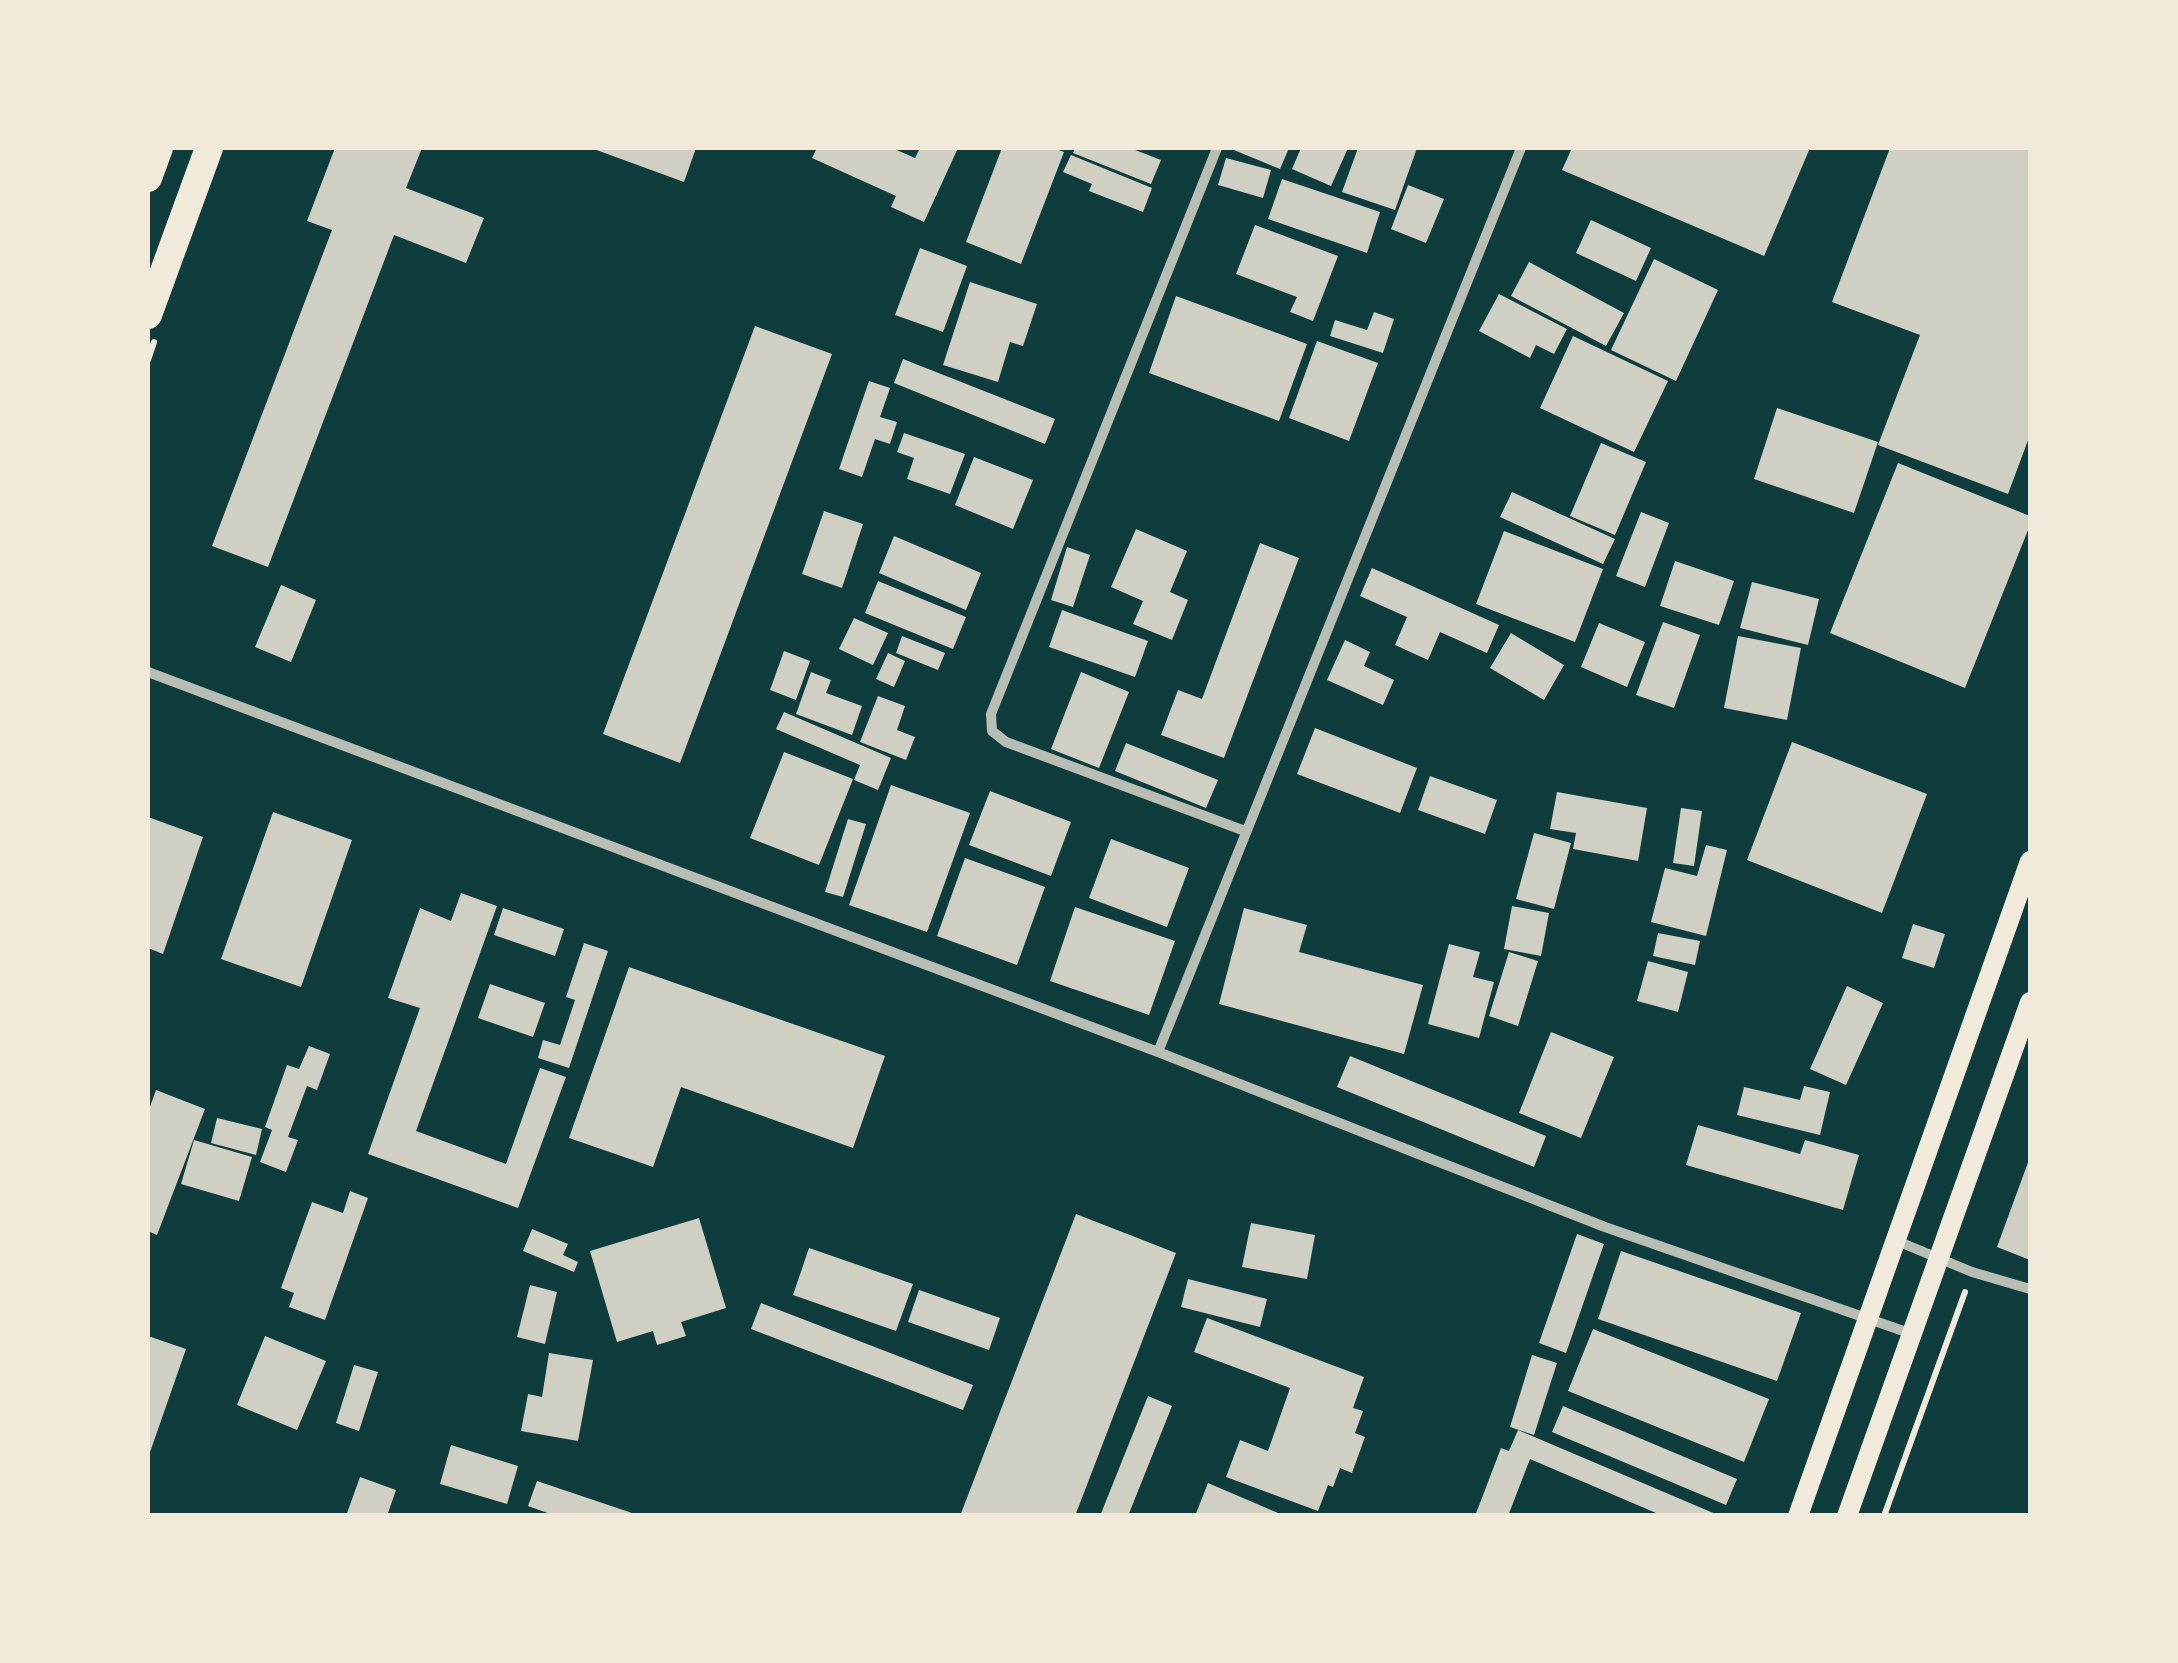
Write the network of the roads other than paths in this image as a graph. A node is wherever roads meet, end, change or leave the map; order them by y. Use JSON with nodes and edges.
{"nodes":[{"id":1,"x":159,"y":148,"type":"edge"},
{"id":2,"x":209,"y":148,"type":"edge"},
{"id":3,"x":1216,"y":148,"type":"edge"},
{"id":4,"x":1522,"y":148,"type":"edge"},
{"id":5,"x":148,"y":178,"type":"edge"},
{"id":6,"x":148,"y":315,"type":"edge"},
{"id":7,"x":148,"y":672,"type":"edge"},
{"id":8,"x":1246,"y":831,"type":"junction"},
{"id":9,"x":2030,"y":861,"type":"edge"},
{"id":10,"x":2030,"y":1002,"type":"edge"},
{"id":11,"x":1158,"y":1052,"type":"junction"},
{"id":12,"x":1897,"y":1241,"type":"junction"},
{"id":13,"x":1940,"y":1258,"type":"junction"},
{"id":14,"x":2030,"y":1290,"type":"edge"},
{"id":15,"x":1869,"y":1319,"type":"junction"},
{"id":16,"x":1913,"y":1335,"type":"junction"},
{"id":17,"x":1798,"y":1516,"type":"edge"},
{"id":18,"x":1847,"y":1516,"type":"edge"}],
"edges":[{"from":1,"to":5,"type":"highway"},
{"from":2,"to":6,"type":"highway"},
{"from":3,"to":8,"type":"street"},
{"from":4,"to":8,"type":"street"},
{"from":7,"to":11,"type":"street"},
{"from":8,"to":11,"type":"street"},
{"from":9,"to":12,"type":"main road"},
{"from":10,"to":13,"type":"main road"},
{"from":11,"to":15,"type":"street"},
{"from":12,"to":13,"type":"street"},
{"from":12,"to":15,"type":"main road"},
{"from":13,"to":14,"type":"street"},
{"from":13,"to":16,"type":"main road"},
{"from":15,"to":16,"type":"street"},
{"from":15,"to":17,"type":"main road"},
{"from":16,"to":18,"type":"main road"}]}
